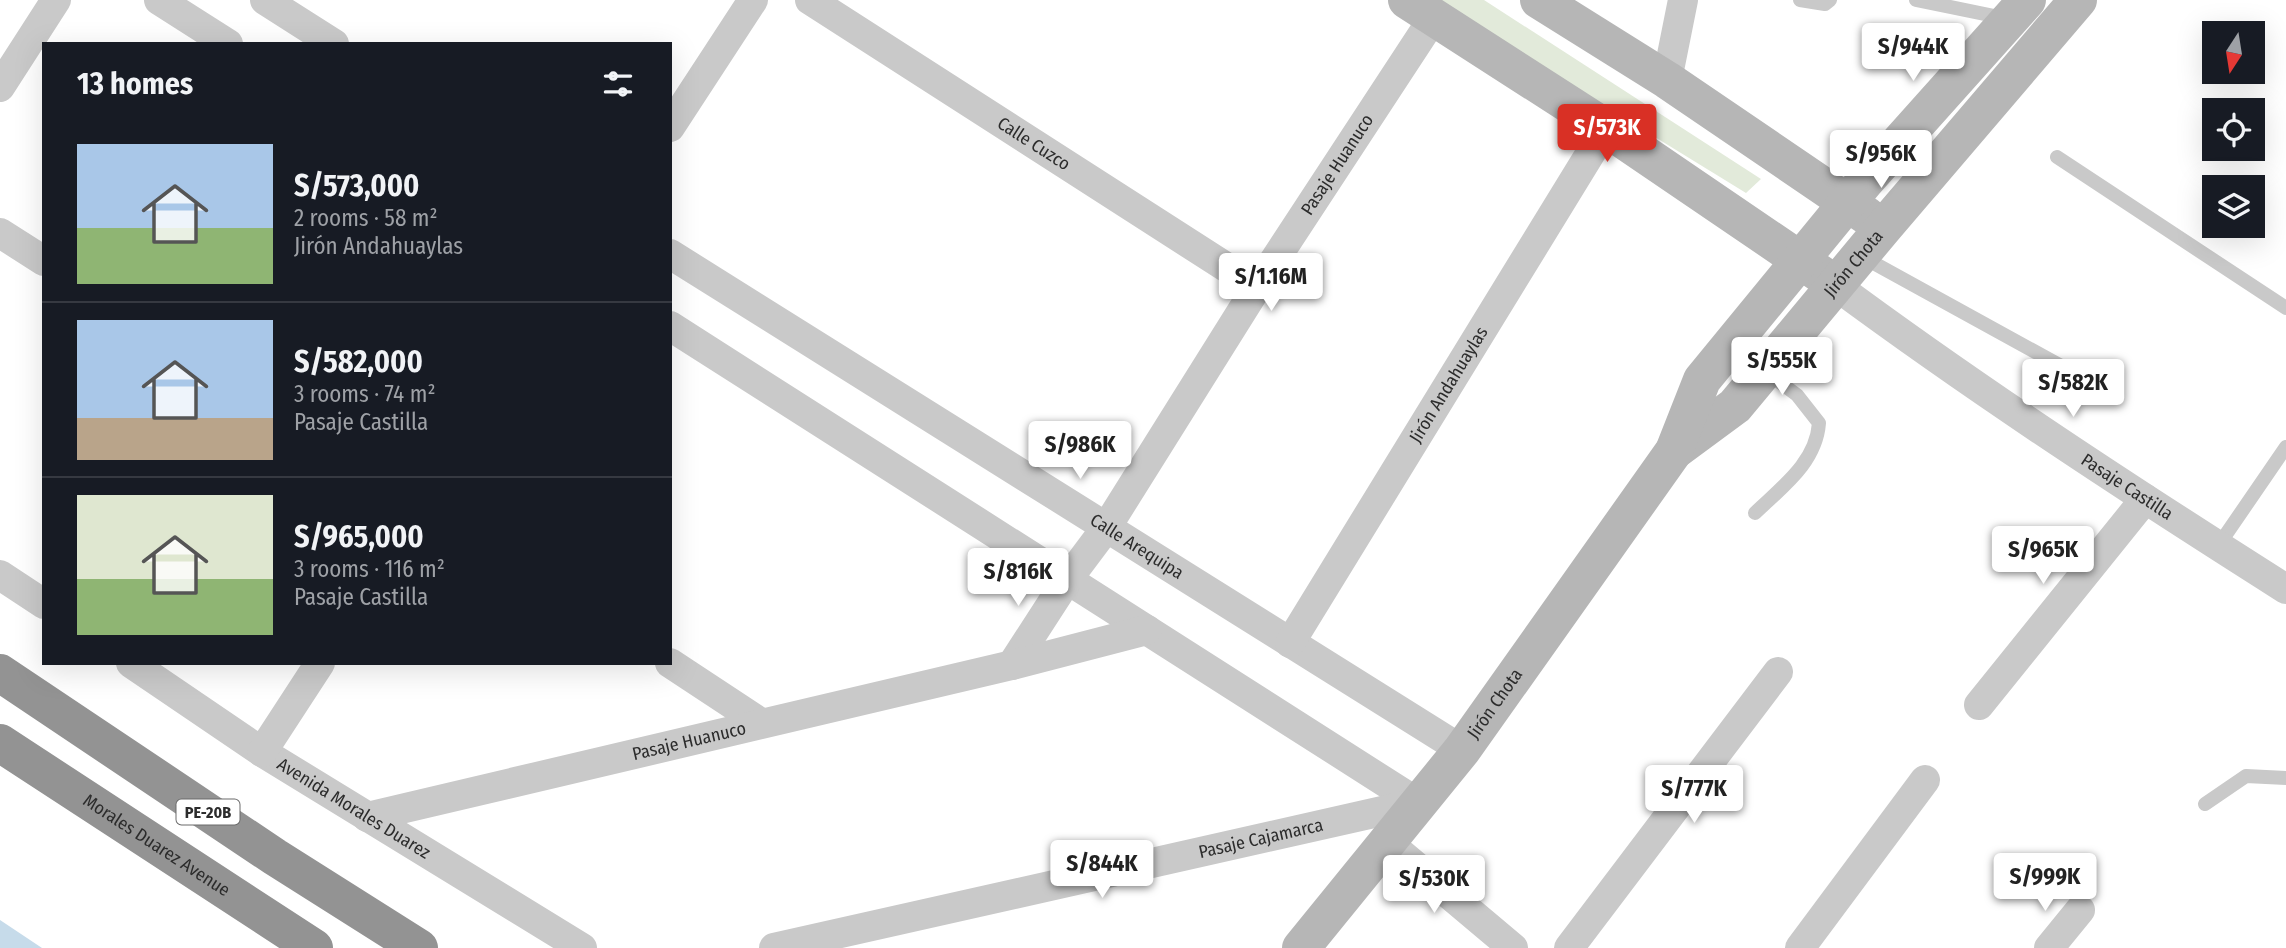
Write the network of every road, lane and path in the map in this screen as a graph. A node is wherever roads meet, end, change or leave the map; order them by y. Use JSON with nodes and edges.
{"nodes":[{"id":1,"x":56,"y":0,"type":"edge"},
{"id":2,"x":159,"y":0,"type":"edge"},
{"id":3,"x":265,"y":0,"type":"edge"},
{"id":4,"x":753,"y":0,"type":"edge"},
{"id":5,"x":810,"y":0,"type":"edge"},
{"id":6,"x":1539,"y":0,"type":"edge"},
{"id":7,"x":1683,"y":0,"type":"edge"},
{"id":8,"x":1800,"y":0,"type":"edge"},
{"id":9,"x":1830,"y":0,"type":"edge"},
{"id":10,"x":1916,"y":0,"type":"edge"},
{"id":11,"x":2078,"y":0,"type":"edge"},
{"id":12,"x":1421,"y":9,"type":"edge"},
{"id":13,"x":2019,"y":10,"type":"edge"},
{"id":14,"x":225,"y":42,"type":"edge"},
{"id":15,"x":331,"y":42,"type":"edge"},
{"id":16,"x":1667,"y":80,"type":"junction"},
{"id":17,"x":0,"y":87,"type":"edge"},
{"id":18,"x":672,"y":124,"type":"edge"},
{"id":19,"x":1606,"y":128,"type":"junction"},
{"id":20,"x":2057,"y":157,"type":"dead end"},
{"id":21,"x":1847,"y":204,"type":"junction"},
{"id":22,"x":0,"y":233,"type":"edge"},
{"id":23,"x":1872,"y":241,"type":"junction"},
{"id":24,"x":672,"y":255,"type":"edge"},
{"id":25,"x":42,"y":260,"type":"edge"},
{"id":26,"x":1801,"y":260,"type":"junction"},
{"id":27,"x":1835,"y":285,"type":"junction"},
{"id":28,"x":1257,"y":287,"type":"junction"},
{"id":29,"x":2286,"y":308,"type":"edge"},
{"id":30,"x":672,"y":327,"type":"edge"},
{"id":31,"x":1764,"y":371,"type":"junction"},
{"id":32,"x":2110,"y":393,"type":"dead end"},
{"id":33,"x":2286,"y":447,"type":"edge"},
{"id":34,"x":1674,"y":451,"type":"junction"},
{"id":35,"x":2145,"y":499,"type":"junction"},
{"id":36,"x":1755,"y":513,"type":"dead end"},
{"id":37,"x":1106,"y":527,"type":"junction"},
{"id":38,"x":2218,"y":546,"type":"junction"},
{"id":39,"x":0,"y":575,"type":"edge"},
{"id":40,"x":1067,"y":580,"type":"junction"},
{"id":41,"x":2286,"y":589,"type":"edge"},
{"id":42,"x":42,"y":603,"type":"edge"},
{"id":43,"x":1147,"y":630,"type":"junction"},
{"id":44,"x":1290,"y":643,"type":"junction"},
{"id":45,"x":672,"y":664,"type":"edge"},
{"id":46,"x":1012,"y":664,"type":"junction"},
{"id":47,"x":134,"y":665,"type":"edge"},
{"id":48,"x":319,"y":665,"type":"edge"},
{"id":49,"x":1779,"y":672,"type":"dead end"},
{"id":50,"x":0,"y":673,"type":"edge"},
{"id":51,"x":1979,"y":705,"type":"dead end"},
{"id":52,"x":761,"y":723,"type":"junction"},
{"id":53,"x":0,"y":743,"type":"edge"},
{"id":54,"x":1462,"y":750,"type":"junction"},
{"id":55,"x":262,"y":752,"type":"junction"},
{"id":56,"x":2286,"y":778,"type":"edge"},
{"id":57,"x":1925,"y":780,"type":"dead end"},
{"id":58,"x":1418,"y":803,"type":"junction"},
{"id":59,"x":2205,"y":804,"type":"dead end"},
{"id":60,"x":367,"y":817,"type":"junction"},
{"id":61,"x":1387,"y":842,"type":"junction"},
{"id":62,"x":2080,"y":909,"type":"dead end"},
{"id":63,"x":314,"y":948,"type":"edge"},
{"id":64,"x":419,"y":948,"type":"edge"},
{"id":65,"x":582,"y":948,"type":"edge"},
{"id":66,"x":774,"y":948,"type":"edge"},
{"id":67,"x":1301,"y":948,"type":"edge"},
{"id":68,"x":1513,"y":948,"type":"edge"},
{"id":69,"x":1569,"y":948,"type":"edge"},
{"id":70,"x":1800,"y":948,"type":"edge"},
{"id":71,"x":2049,"y":948,"type":"edge"}],
"edges":[{"from":1,"to":17,"type":"street"},
{"from":2,"to":14,"type":"street"},
{"from":3,"to":15,"type":"street"},
{"from":4,"to":18,"type":"street"},
{"from":5,"to":28,"type":"street","name":"Calle Cuzco"},
{"from":6,"to":16,"type":"street"},
{"from":7,"to":16,"type":"street"},
{"from":8,"to":9,"type":"lane"},
{"from":10,"to":13,"type":"lane"},
{"from":11,"to":23,"type":"street","name":"Jirón Chota"},
{"from":12,"to":19,"type":"street"},
{"from":12,"to":28,"type":"street","name":"Pasaje Huanuco"},
{"from":13,"to":21,"type":"street","name":"Jirón Chota"},
{"from":16,"to":21,"type":"street"},
{"from":19,"to":26,"type":"street"},
{"from":19,"to":44,"type":"street","name":"Jirón Andahuaylas"},
{"from":20,"to":29,"type":"lane"},
{"from":21,"to":23,"type":"street"},
{"from":21,"to":26,"type":"street","name":"Jirón Chota"},
{"from":22,"to":25,"type":"street"},
{"from":23,"to":27,"type":"street","name":"Jirón Chota"},
{"from":23,"to":32,"type":"lane"},
{"from":24,"to":37,"type":"street","name":"Calle Arequipa"},
{"from":26,"to":27,"type":"street"},
{"from":26,"to":34,"type":"street","name":"Jirón Chota"},
{"from":27,"to":31,"type":"street","name":"Jirón Chota"},
{"from":27,"to":35,"type":"street","name":"Pasaje Castilla"},
{"from":28,"to":37,"type":"street","name":"Pasaje Huanuco"},
{"from":30,"to":40,"type":"street"},
{"from":31,"to":34,"type":"street","name":"Jirón Chota"},
{"from":31,"to":36,"type":"lane"},
{"from":33,"to":38,"type":"lane"},
{"from":34,"to":54,"type":"street","name":"Jirón Chota"},
{"from":35,"to":38,"type":"street","name":"Pasaje Castilla"},
{"from":35,"to":51,"type":"street"},
{"from":37,"to":40,"type":"street","name":"Pasaje Huanuco"},
{"from":37,"to":44,"type":"street","name":"Calle Arequipa"},
{"from":38,"to":41,"type":"street","name":"Pasaje Castilla"},
{"from":39,"to":42,"type":"street"},
{"from":40,"to":43,"type":"street"},
{"from":40,"to":46,"type":"street","name":"Pasaje Huanuco"},
{"from":43,"to":46,"type":"street","name":"Pasaje Huanuco"},
{"from":43,"to":58,"type":"street"},
{"from":44,"to":54,"type":"street","name":"Calle Arequipa"},
{"from":45,"to":52,"type":"street"},
{"from":46,"to":52,"type":"street","name":"Pasaje Huanuco"},
{"from":47,"to":55,"type":"street","name":"Avenida Morales Duarez"},
{"from":48,"to":55,"type":"street"},
{"from":49,"to":69,"type":"street"},
{"from":50,"to":64,"type":"highway","number":"PE-20B"},
{"from":52,"to":60,"type":"street","name":"Pasaje Huanuco"},
{"from":53,"to":63,"type":"highway","name":"Morales Duarez Avenue"},
{"from":54,"to":58,"type":"street","name":"Jirón Chota"},
{"from":55,"to":60,"type":"street","name":"Avenida Morales Duarez"},
{"from":56,"to":59,"type":"lane"},
{"from":57,"to":70,"type":"street"},
{"from":58,"to":61,"type":"street","name":"Jirón Chota"},
{"from":58,"to":66,"type":"street","name":"Pasaje Cajamarca"},
{"from":60,"to":65,"type":"street","name":"Avenida Morales Duarez"},
{"from":61,"to":67,"type":"street","name":"Jirón Chota"},
{"from":61,"to":68,"type":"street"},
{"from":62,"to":71,"type":"street"}]}
